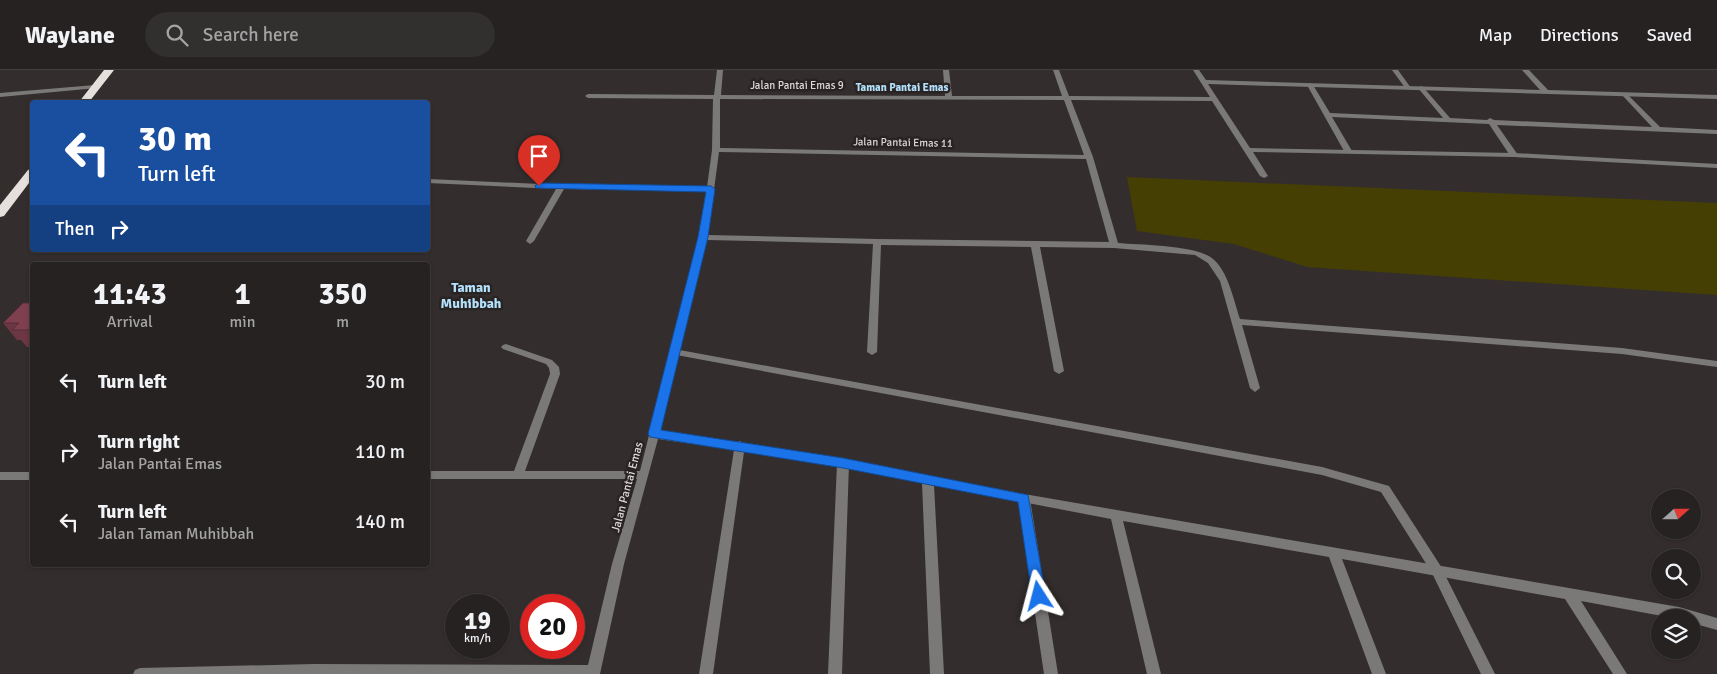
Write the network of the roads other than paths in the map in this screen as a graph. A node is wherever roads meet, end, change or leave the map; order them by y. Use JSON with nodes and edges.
{"nodes":[{"id":1,"x":109,"y":70,"type":"edge"},
{"id":2,"x":720,"y":70,"type":"edge"},
{"id":3,"x":946,"y":70,"type":"edge"},
{"id":4,"x":1056,"y":70,"type":"edge"},
{"id":5,"x":1196,"y":70,"type":"edge"},
{"id":6,"x":1395,"y":70,"type":"edge"},
{"id":7,"x":1525,"y":70,"type":"edge"},
{"id":8,"x":1204,"y":82,"type":"junction"},
{"id":9,"x":1310,"y":85,"type":"junction"},
{"id":10,"x":95,"y":87,"type":"junction"},
{"id":11,"x":1408,"y":88,"type":"junction"},
{"id":12,"x":1422,"y":88,"type":"junction"},
{"id":13,"x":1546,"y":92,"type":"junction"},
{"id":14,"x":1625,"y":94,"type":"junction"},
{"id":15,"x":0,"y":95,"type":"edge"},
{"id":16,"x":588,"y":96,"type":"dead end"},
{"id":17,"x":717,"y":96,"type":"junction"},
{"id":18,"x":949,"y":97,"type":"junction"},
{"id":19,"x":1717,"y":97,"type":"edge"},
{"id":20,"x":1066,"y":98,"type":"junction"},
{"id":21,"x":85,"y":100,"type":"edge"},
{"id":22,"x":1215,"y":100,"type":"junction"},
{"id":23,"x":1328,"y":114,"type":"junction"},
{"id":24,"x":1447,"y":118,"type":"junction"},
{"id":25,"x":1490,"y":120,"type":"junction"},
{"id":26,"x":1658,"y":129,"type":"junction"},
{"id":27,"x":1717,"y":132,"type":"edge"},
{"id":28,"x":716,"y":150,"type":"junction"},
{"id":29,"x":1247,"y":150,"type":"junction"},
{"id":30,"x":1348,"y":151,"type":"junction"},
{"id":31,"x":1514,"y":155,"type":"junction"},
{"id":32,"x":1089,"y":157,"type":"junction"},
{"id":33,"x":1717,"y":166,"type":"edge"},
{"id":34,"x":30,"y":175,"type":"edge"},
{"id":35,"x":1264,"y":176,"type":"dead end"},
{"id":36,"x":430,"y":181,"type":"edge"},
{"id":37,"x":561,"y":187,"type":"junction"},
{"id":38,"x":711,"y":189,"type":"junction"},
{"id":39,"x":0,"y":213,"type":"edge"},
{"id":40,"x":703,"y":237,"type":"junction"},
{"id":41,"x":530,"y":241,"type":"dead end"},
{"id":42,"x":877,"y":242,"type":"junction"},
{"id":43,"x":1035,"y":245,"type":"junction"},
{"id":44,"x":1114,"y":245,"type":"junction"},
{"id":45,"x":1237,"y":322,"type":"junction"},
{"id":46,"x":506,"y":347,"type":"dead end"},
{"id":47,"x":674,"y":352,"type":"junction"},
{"id":48,"x":872,"y":352,"type":"dead end"},
{"id":49,"x":1717,"y":364,"type":"edge"},
{"id":50,"x":1059,"y":371,"type":"dead end"},
{"id":51,"x":1255,"y":388,"type":"dead end"},
{"id":52,"x":654,"y":434,"type":"junction"},
{"id":53,"x":740,"y":445,"type":"junction"},
{"id":54,"x":843,"y":463,"type":"junction"},
{"id":55,"x":430,"y":475,"type":"edge"},
{"id":56,"x":644,"y":475,"type":"junction"},
{"id":57,"x":0,"y":476,"type":"edge"},
{"id":58,"x":30,"y":476,"type":"edge"},
{"id":59,"x":518,"y":476,"type":"junction"},
{"id":60,"x":928,"y":481,"type":"junction"},
{"id":61,"x":1024,"y":498,"type":"junction"},
{"id":62,"x":1116,"y":514,"type":"junction"},
{"id":63,"x":1333,"y":552,"type":"junction"},
{"id":64,"x":1436,"y":569,"type":"junction"},
{"id":65,"x":1569,"y":594,"type":"junction"},
{"id":66,"x":1717,"y":624,"type":"edge"},
{"id":67,"x":593,"y":673,"type":"edge"},
{"id":68,"x":140,"y":674,"type":"edge"},
{"id":69,"x":706,"y":674,"type":"edge"},
{"id":70,"x":835,"y":674,"type":"edge"},
{"id":71,"x":938,"y":674,"type":"edge"},
{"id":72,"x":1051,"y":674,"type":"edge"},
{"id":73,"x":1154,"y":674,"type":"edge"},
{"id":74,"x":1379,"y":674,"type":"edge"},
{"id":75,"x":1488,"y":674,"type":"edge"},
{"id":76,"x":1620,"y":674,"type":"edge"}],
"edges":[{"from":1,"to":10,"type":"highway"},
{"from":2,"to":17,"type":"street","name":"Jalan Pantai Emas"},
{"from":3,"to":18,"type":"street"},
{"from":4,"to":20,"type":"street"},
{"from":5,"to":8,"type":"street"},
{"from":6,"to":11,"type":"street"},
{"from":7,"to":13,"type":"street"},
{"from":8,"to":9,"type":"street"},
{"from":8,"to":22,"type":"street"},
{"from":9,"to":11,"type":"street"},
{"from":9,"to":23,"type":"street"},
{"from":10,"to":15,"type":"street"},
{"from":10,"to":21,"type":"highway"},
{"from":11,"to":12,"type":"street"},
{"from":12,"to":13,"type":"street"},
{"from":12,"to":24,"type":"street"},
{"from":13,"to":14,"type":"street"},
{"from":14,"to":19,"type":"street"},
{"from":14,"to":26,"type":"street"},
{"from":16,"to":17,"type":"street","name":"Jalan Pantai Emas 9"},
{"from":17,"to":18,"type":"street","name":"Jalan Pantai Emas 9"},
{"from":17,"to":28,"type":"street","name":"Jalan Pantai Emas"},
{"from":18,"to":20,"type":"street","name":"Jalan Pantai Emas 9"},
{"from":20,"to":22,"type":"street","name":"Jalan Pantai Emas 9"},
{"from":20,"to":32,"type":"street"},
{"from":22,"to":29,"type":"street"},
{"from":23,"to":24,"type":"street"},
{"from":23,"to":30,"type":"street"},
{"from":24,"to":25,"type":"street"},
{"from":25,"to":26,"type":"street"},
{"from":25,"to":31,"type":"street"},
{"from":26,"to":27,"type":"street"},
{"from":28,"to":32,"type":"street","name":"Jalan Pantai Emas 11"},
{"from":28,"to":38,"type":"street","name":"Jalan Pantai Emas"},
{"from":29,"to":30,"type":"street"},
{"from":29,"to":35,"type":"street"},
{"from":30,"to":31,"type":"street"},
{"from":31,"to":33,"type":"street"},
{"from":32,"to":44,"type":"street"},
{"from":34,"to":39,"type":"highway"},
{"from":36,"to":37,"type":"street"},
{"from":37,"to":38,"type":"street"},
{"from":37,"to":41,"type":"street"},
{"from":38,"to":40,"type":"street","name":"Jalan Pantai Emas"},
{"from":40,"to":42,"type":"street"},
{"from":40,"to":47,"type":"street","name":"Jalan Pantai Emas"},
{"from":42,"to":43,"type":"street"},
{"from":42,"to":48,"type":"street"},
{"from":43,"to":44,"type":"street"},
{"from":43,"to":50,"type":"street"},
{"from":44,"to":45,"type":"street"},
{"from":45,"to":49,"type":"street"},
{"from":45,"to":51,"type":"street"},
{"from":46,"to":59,"type":"street"},
{"from":47,"to":52,"type":"street","name":"Jalan Pantai Emas"},
{"from":47,"to":64,"type":"street"},
{"from":52,"to":53,"type":"street"},
{"from":52,"to":56,"type":"street","name":"Jalan Pantai Emas"},
{"from":53,"to":54,"type":"street"},
{"from":53,"to":69,"type":"street"},
{"from":54,"to":60,"type":"street"},
{"from":54,"to":70,"type":"street"},
{"from":55,"to":59,"type":"street"},
{"from":56,"to":59,"type":"street"},
{"from":56,"to":67,"type":"street","name":"Jalan Pantai Emas"},
{"from":57,"to":58,"type":"street"},
{"from":60,"to":61,"type":"street"},
{"from":60,"to":71,"type":"street"},
{"from":61,"to":62,"type":"street"},
{"from":61,"to":72,"type":"street"},
{"from":62,"to":63,"type":"street"},
{"from":62,"to":73,"type":"street"},
{"from":63,"to":64,"type":"street"},
{"from":63,"to":74,"type":"street"},
{"from":64,"to":65,"type":"street"},
{"from":64,"to":75,"type":"street"},
{"from":65,"to":66,"type":"street"},
{"from":65,"to":76,"type":"street"},
{"from":67,"to":68,"type":"street"}]}
